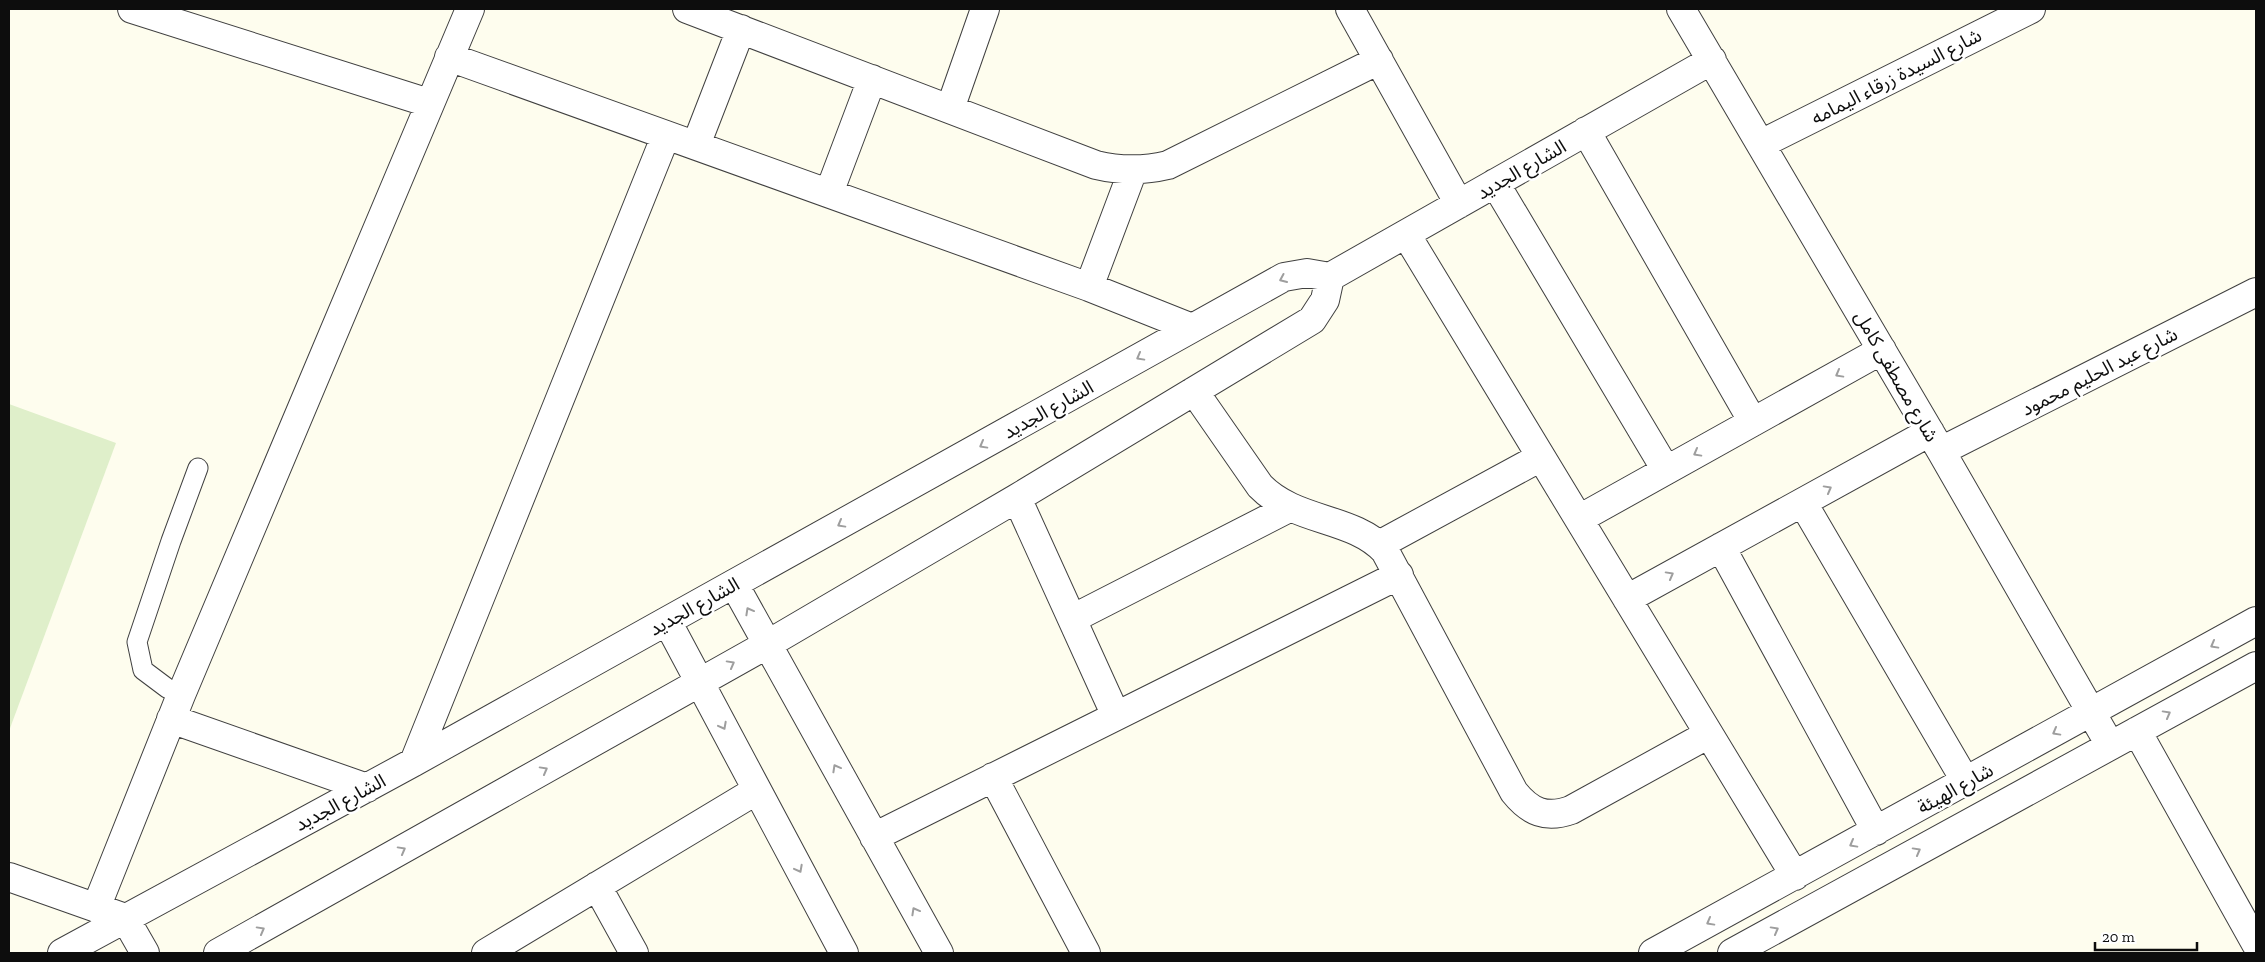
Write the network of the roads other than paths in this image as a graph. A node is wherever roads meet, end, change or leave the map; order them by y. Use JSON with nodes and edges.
{"nodes":[{"id":1,"x":132,"y":9,"type":"edge"},
{"id":2,"x":470,"y":9,"type":"edge"},
{"id":3,"x":687,"y":9,"type":"edge"},
{"id":4,"x":985,"y":9,"type":"edge"},
{"id":5,"x":1350,"y":9,"type":"edge"},
{"id":6,"x":1681,"y":9,"type":"edge"},
{"id":7,"x":2031,"y":9,"type":"edge"},
{"id":8,"x":1991,"y":18,"type":"edge"},
{"id":9,"x":741,"y":29,"type":"junction"},
{"id":10,"x":449,"y":57,"type":"junction"},
{"id":11,"x":1379,"y":60,"type":"junction"},
{"id":12,"x":1712,"y":60,"type":"junction"},
{"id":13,"x":872,"y":79,"type":"junction"},
{"id":14,"x":429,"y":103,"type":"junction"},
{"id":15,"x":950,"y":108,"type":"junction"},
{"id":16,"x":1586,"y":132,"type":"junction"},
{"id":17,"x":666,"y":134,"type":"junction"},
{"id":18,"x":1761,"y":144,"type":"junction"},
{"id":19,"x":696,"y":145,"type":"junction"},
{"id":20,"x":1133,"y":170,"type":"junction"},
{"id":21,"x":1495,"y":183,"type":"junction"},
{"id":22,"x":829,"y":193,"type":"junction"},
{"id":23,"x":1459,"y":204,"type":"junction"},
{"id":24,"x":1406,"y":234,"type":"junction"},
{"id":25,"x":1330,"y":277,"type":"junction"},
{"id":26,"x":1089,"y":287,"type":"junction"},
{"id":27,"x":2256,"y":292,"type":"edge"},
{"id":28,"x":1192,"y":328,"type":"junction"},
{"id":29,"x":1882,"y":350,"type":"junction"},
{"id":30,"x":1194,"y":391,"type":"junction"},
{"id":31,"x":1753,"y":422,"type":"junction"},
{"id":32,"x":1936,"y":442,"type":"junction"},
{"id":33,"x":1541,"y":457,"type":"junction"},
{"id":34,"x":198,"y":468,"type":"dead end"},
{"id":35,"x":1666,"y":470,"type":"junction"},
{"id":36,"x":1017,"y":498,"type":"junction"},
{"id":37,"x":1802,"y":502,"type":"junction"},
{"id":38,"x":1289,"y":508,"type":"junction"},
{"id":39,"x":1579,"y":519,"type":"junction"},
{"id":40,"x":1379,"y":545,"type":"junction"},
{"id":41,"x":1721,"y":547,"type":"junction"},
{"id":42,"x":1399,"y":575,"type":"junction"},
{"id":43,"x":734,"y":584,"type":"junction"},
{"id":44,"x":1627,"y":599,"type":"junction"},
{"id":45,"x":1072,"y":619,"type":"junction"},
{"id":46,"x":667,"y":621,"type":"junction"},
{"id":47,"x":2256,"y":621,"type":"edge"},
{"id":48,"x":768,"y":644,"type":"junction"},
{"id":49,"x":2256,"y":666,"type":"edge"},
{"id":50,"x":699,"y":682,"type":"junction"},
{"id":51,"x":176,"y":707,"type":"junction"},
{"id":52,"x":2091,"y":713,"type":"junction"},
{"id":53,"x":1116,"y":716,"type":"junction"},
{"id":54,"x":2137,"y":730,"type":"junction"},
{"id":55,"x":1709,"y":734,"type":"junction"},
{"id":56,"x":2110,"y":746,"type":"junction"},
{"id":57,"x":414,"y":762,"type":"junction"},
{"id":58,"x":994,"y":777,"type":"junction"},
{"id":59,"x":1966,"y":782,"type":"junction"},
{"id":60,"x":366,"y":788,"type":"junction"},
{"id":61,"x":757,"y":790,"type":"junction"},
{"id":62,"x":1876,"y":831,"type":"junction"},
{"id":63,"x":874,"y":837,"type":"junction"},
{"id":64,"x":1795,"y":876,"type":"junction"},
{"id":65,"x":9,"y":877,"type":"edge"},
{"id":66,"x":597,"y":886,"type":"junction"},
{"id":67,"x":96,"y":908,"type":"junction"},
{"id":68,"x":125,"y":918,"type":"junction"},
{"id":69,"x":2256,"y":944,"type":"edge"},
{"id":70,"x":62,"y":953,"type":"edge"},
{"id":71,"x":145,"y":953,"type":"edge"},
{"id":72,"x":218,"y":953,"type":"edge"},
{"id":73,"x":486,"y":953,"type":"edge"},
{"id":74,"x":634,"y":953,"type":"edge"},
{"id":75,"x":844,"y":953,"type":"edge"},
{"id":76,"x":939,"y":953,"type":"edge"},
{"id":77,"x":1086,"y":953,"type":"edge"},
{"id":78,"x":1653,"y":953,"type":"edge"},
{"id":79,"x":1732,"y":953,"type":"edge"}],
"edges":[{"from":1,"to":14,"type":"street"},
{"from":2,"to":10,"type":"street"},
{"from":3,"to":9,"type":"street"},
{"from":4,"to":15,"type":"street"},
{"from":5,"to":11,"type":"street"},
{"from":6,"to":12,"type":"street","name":"شارع مصطفى كامل"},
{"from":7,"to":8,"type":"street","name":"شارع السيدة زرقاء اليمامه"},
{"from":8,"to":18,"type":"street","name":"شارع السيدة زرقاء اليمامه"},
{"from":9,"to":13,"type":"street"},
{"from":9,"to":19,"type":"street"},
{"from":10,"to":14,"type":"street"},
{"from":10,"to":17,"type":"street"},
{"from":11,"to":20,"type":"street"},
{"from":11,"to":23,"type":"street"},
{"from":12,"to":16,"type":"street","name":"الشارع الجديد"},
{"from":12,"to":18,"type":"street","name":"شارع مصطفى كامل"},
{"from":13,"to":15,"type":"street"},
{"from":13,"to":22,"type":"street"},
{"from":14,"to":51,"type":"street"},
{"from":15,"to":20,"type":"street"},
{"from":16,"to":21,"type":"street","name":"الشارع الجديد"},
{"from":16,"to":31,"type":"street"},
{"from":17,"to":19,"type":"street"},
{"from":17,"to":57,"type":"street"},
{"from":18,"to":29,"type":"street","name":"شارع مصطفى كامل"},
{"from":19,"to":22,"type":"street"},
{"from":20,"to":26,"type":"street"},
{"from":21,"to":23,"type":"street","name":"الشارع الجديد"},
{"from":21,"to":35,"type":"street"},
{"from":22,"to":26,"type":"street"},
{"from":23,"to":24,"type":"street","name":"الشارع الجديد"},
{"from":24,"to":25,"type":"street","name":"الشارع الجديد"},
{"from":24,"to":33,"type":"street"},
{"from":25,"to":28,"type":"street","name":"الشارع الجديد","one_way":true},
{"from":25,"to":30,"type":"street"},
{"from":26,"to":28,"type":"street"},
{"from":27,"to":32,"type":"street","name":"شارع عبد الحليم محمود"},
{"from":28,"to":43,"type":"street","name":"الشارع الجديد","one_way":true},
{"from":29,"to":31,"type":"street","one_way":true},
{"from":29,"to":32,"type":"street","name":"شارع مصطفى كامل"},
{"from":30,"to":36,"type":"street"},
{"from":30,"to":38,"type":"street"},
{"from":31,"to":35,"type":"street","one_way":true},
{"from":37,"to":32,"type":"street","name":"شارع عبد الحليم محمود","one_way":true},
{"from":32,"to":52,"type":"street","name":"شارع مصطفى كامل"},
{"from":33,"to":39,"type":"street"},
{"from":33,"to":40,"type":"street"},
{"from":34,"to":51,"type":"lane"},
{"from":35,"to":39,"type":"street"},
{"from":36,"to":45,"type":"street"},
{"from":36,"to":48,"type":"street"},
{"from":37,"to":41,"type":"street","name":"شارع عبد الحليم محمود"},
{"from":37,"to":59,"type":"street"},
{"from":38,"to":40,"type":"street"},
{"from":38,"to":45,"type":"street"},
{"from":39,"to":44,"type":"street"},
{"from":40,"to":42,"type":"street"},
{"from":44,"to":41,"type":"street","name":"شارع عبد الحليم محمود","one_way":true},
{"from":41,"to":62,"type":"street"},
{"from":42,"to":53,"type":"street"},
{"from":42,"to":55,"type":"street"},
{"from":43,"to":46,"type":"street","name":"الشارع الجديد"},
{"from":48,"to":43,"type":"street","one_way":true},
{"from":44,"to":55,"type":"street"},
{"from":45,"to":53,"type":"street"},
{"from":46,"to":50,"type":"street"},
{"from":46,"to":57,"type":"street","name":"الشارع الجديد"},
{"from":47,"to":52,"type":"street","name":"شارع الهيئة","one_way":true},
{"from":50,"to":48,"type":"street","one_way":true},
{"from":63,"to":48,"type":"street","one_way":true},
{"from":54,"to":49,"type":"street","name":"شارع الهيئة","one_way":true},
{"from":50,"to":61,"type":"street","one_way":true},
{"from":72,"to":50,"type":"street","one_way":true},
{"from":51,"to":60,"type":"street"},
{"from":51,"to":67,"type":"street"},
{"from":52,"to":56,"type":"street","name":"شارع مصطفى كامل"},
{"from":52,"to":59,"type":"street","name":"شارع الهيئة","one_way":true},
{"from":53,"to":58,"type":"street"},
{"from":54,"to":56,"type":"street","name":"شارع الهيئة"},
{"from":54,"to":69,"type":"street"},
{"from":55,"to":64,"type":"street"},
{"from":79,"to":56,"type":"street","name":"شارع الهيئة","one_way":true},
{"from":57,"to":60,"type":"street","name":"الشارع الجديد"},
{"from":58,"to":63,"type":"street"},
{"from":58,"to":77,"type":"street"},
{"from":59,"to":62,"type":"street","name":"شارع الهيئة"},
{"from":60,"to":68,"type":"street","name":"الشارع الجديد"},
{"from":61,"to":66,"type":"street"},
{"from":61,"to":75,"type":"street","one_way":true},
{"from":62,"to":64,"type":"street","name":"شارع الهيئة","one_way":true},
{"from":76,"to":63,"type":"street","one_way":true},
{"from":64,"to":78,"type":"street","name":"شارع الهيئة","one_way":true},
{"from":65,"to":67,"type":"street"},
{"from":66,"to":73,"type":"street"},
{"from":66,"to":74,"type":"street"},
{"from":67,"to":68,"type":"street"},
{"from":68,"to":70,"type":"street","name":"الشارع الجديد"},
{"from":68,"to":71,"type":"street"}]}
